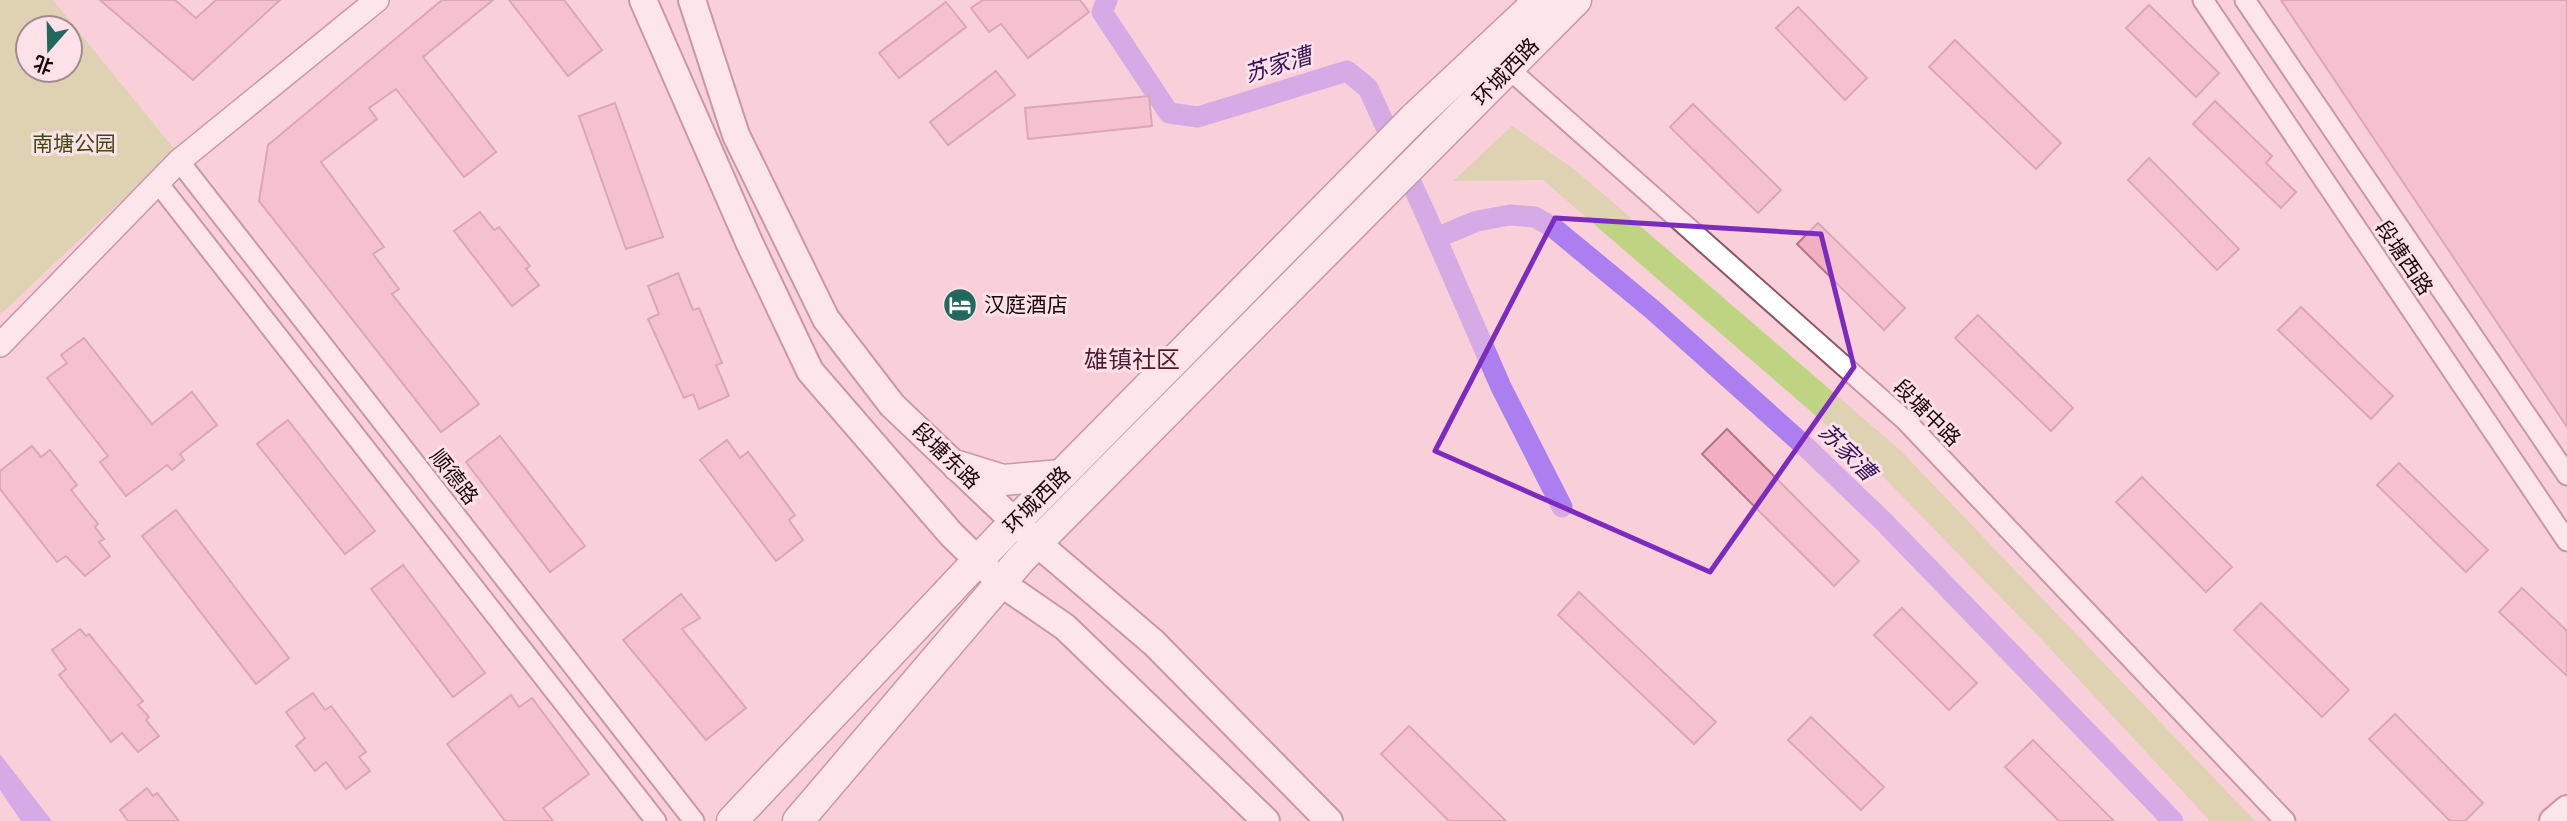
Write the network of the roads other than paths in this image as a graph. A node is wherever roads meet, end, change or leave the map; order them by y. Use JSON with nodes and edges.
{"nodes":[{"id":1,"x":377,"y":0,"type":"edge"},
{"id":2,"x":643,"y":0,"type":"edge"},
{"id":3,"x":692,"y":0,"type":"edge"},
{"id":4,"x":1540,"y":0,"type":"edge"},
{"id":5,"x":1576,"y":0,"type":"edge"},
{"id":6,"x":2203,"y":0,"type":"edge"},
{"id":7,"x":2245,"y":0,"type":"edge"},
{"id":8,"x":1508,"y":69,"type":"junction"},
{"id":9,"x":179,"y":161,"type":"junction"},
{"id":10,"x":158,"y":183,"type":"junction"},
{"id":11,"x":0,"y":345,"type":"edge"},
{"id":12,"x":958,"y":466,"type":"junction"},
{"id":13,"x":1061,"y":475,"type":"junction"},
{"id":14,"x":2567,"y":475,"type":"edge"},
{"id":15,"x":1014,"y":523,"type":"junction"},
{"id":16,"x":2567,"y":541,"type":"edge"},
{"id":17,"x":1037,"y":544,"type":"junction"},
{"id":18,"x":978,"y":561,"type":"junction"},
{"id":19,"x":1001,"y":583,"type":"junction"},
{"id":20,"x":2567,"y":809,"type":"edge"},
{"id":21,"x":656,"y":821,"type":"edge"},
{"id":22,"x":694,"y":821,"type":"edge"},
{"id":23,"x":732,"y":821,"type":"edge"},
{"id":24,"x":798,"y":821,"type":"edge"},
{"id":25,"x":1266,"y":821,"type":"edge"},
{"id":26,"x":1329,"y":821,"type":"edge"},
{"id":27,"x":2285,"y":821,"type":"edge"},
{"id":28,"x":2553,"y":821,"type":"edge"}],
"edges":[{"from":1,"to":9,"type":"street"},
{"from":2,"to":18,"type":"main road","name":"段塘东路"},
{"from":3,"to":12,"type":"main road","name":"段塘东路"},
{"from":4,"to":13,"type":"main road","name":"环城西路"},
{"from":5,"to":8,"type":"main road","name":"环城西路"},
{"from":6,"to":16,"type":"street","name":"段塘西路"},
{"from":7,"to":14,"type":"street"},
{"from":8,"to":17,"type":"main road","name":"环城西路"},
{"from":8,"to":27,"type":"street","name":"段塘中路"},
{"from":9,"to":10,"type":"street"},
{"from":9,"to":22,"type":"street","name":"顺德路"},
{"from":10,"to":11,"type":"street"},
{"from":10,"to":21,"type":"street"},
{"from":12,"to":13,"type":"main road"},
{"from":12,"to":15,"type":"main road","name":"段塘东路"},
{"from":13,"to":15,"type":"main road","name":"环城西路"},
{"from":15,"to":17,"type":"main road","name":"段塘东路"},
{"from":15,"to":18,"type":"main road","name":"环城西路"},
{"from":17,"to":19,"type":"main road","name":"环城西路"},
{"from":17,"to":26,"type":"main road","name":"段塘东路"},
{"from":18,"to":19,"type":"main road","name":"段塘东路"},
{"from":18,"to":23,"type":"main road","name":"环城西路"},
{"from":19,"to":24,"type":"main road","name":"环城西路"},
{"from":19,"to":25,"type":"main road","name":"段塘东路"},
{"from":20,"to":28,"type":"main road"}]}
